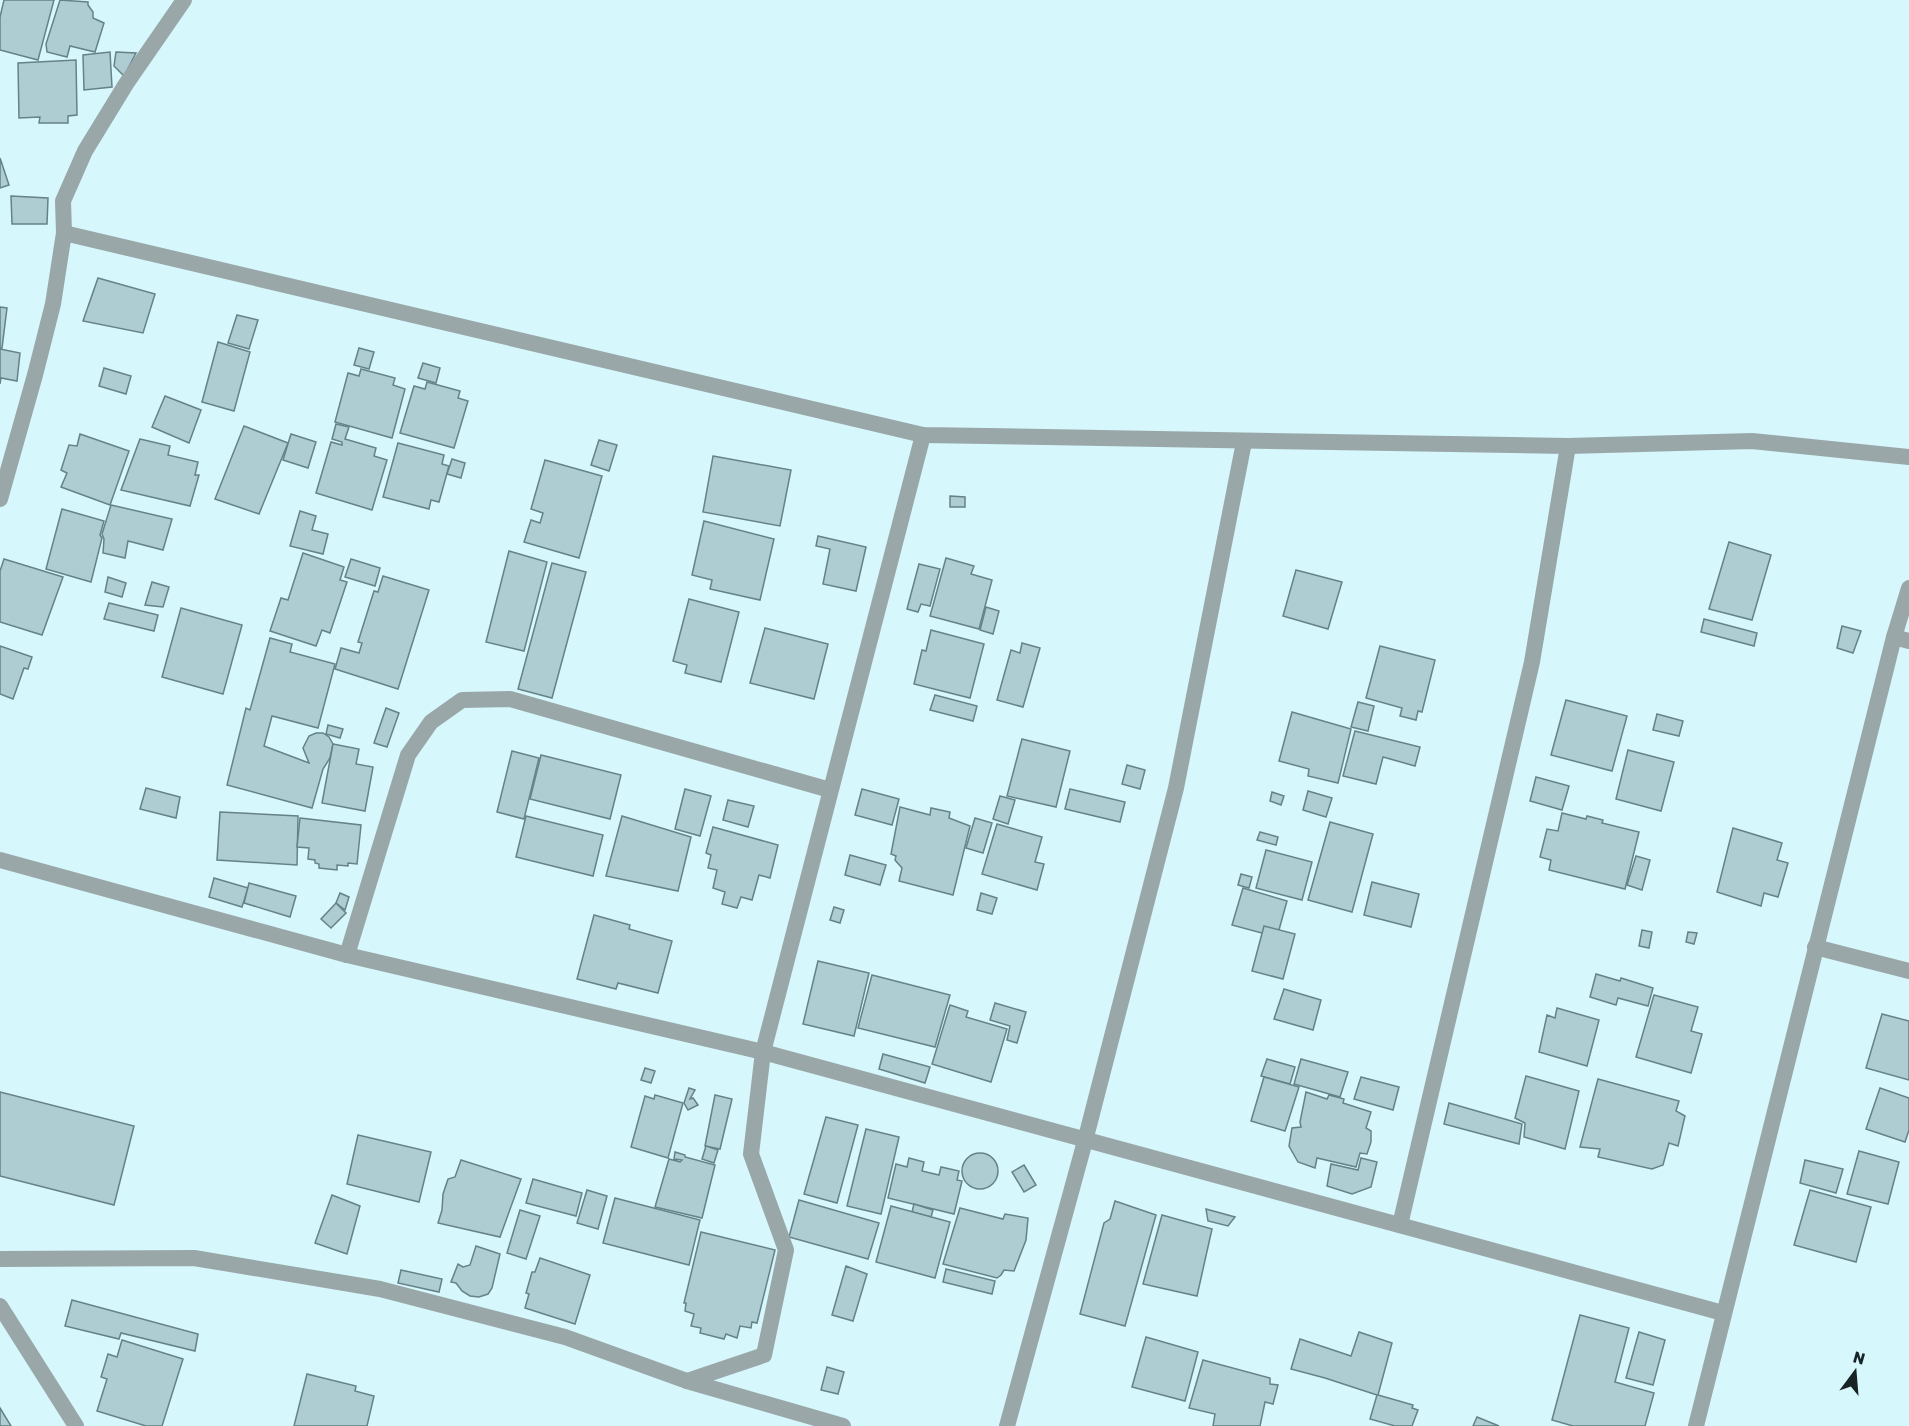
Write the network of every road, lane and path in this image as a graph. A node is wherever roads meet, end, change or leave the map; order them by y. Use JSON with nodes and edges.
{"nodes":[{"id":1,"x":184,"y":0,"type":"edge"},
{"id":2,"x":64,"y":234,"type":"junction"},
{"id":3,"x":923,"y":435,"type":"junction"},
{"id":4,"x":1244,"y":442,"type":"junction"},
{"id":5,"x":1568,"y":446,"type":"junction"},
{"id":6,"x":1909,"y":457,"type":"edge"},
{"id":7,"x":0,"y":499,"type":"edge"},
{"id":8,"x":1909,"y":588,"type":"edge"},
{"id":9,"x":1901,"y":639,"type":"edge"},
{"id":10,"x":830,"y":790,"type":"junction"},
{"id":11,"x":0,"y":860,"type":"edge"},
{"id":12,"x":1815,"y":947,"type":"junction"},
{"id":13,"x":347,"y":955,"type":"junction"},
{"id":14,"x":1909,"y":971,"type":"edge"},
{"id":15,"x":763,"y":1052,"type":"junction"},
{"id":16,"x":1085,"y":1141,"type":"junction"},
{"id":17,"x":1400,"y":1226,"type":"junction"},
{"id":18,"x":0,"y":1259,"type":"edge"},
{"id":19,"x":0,"y":1306,"type":"edge"},
{"id":20,"x":1723,"y":1313,"type":"junction"},
{"id":21,"x":687,"y":1381,"type":"junction"},
{"id":22,"x":76,"y":1426,"type":"edge"},
{"id":23,"x":843,"y":1426,"type":"edge"},
{"id":24,"x":1007,"y":1426,"type":"edge"},
{"id":25,"x":1696,"y":1426,"type":"edge"}],
"edges":[{"from":1,"to":2,"type":"street"},
{"from":2,"to":3,"type":"street"},
{"from":2,"to":7,"type":"street"},
{"from":3,"to":4,"type":"street"},
{"from":3,"to":10,"type":"street"},
{"from":4,"to":5,"type":"street"},
{"from":4,"to":16,"type":"street"},
{"from":5,"to":6,"type":"street"},
{"from":5,"to":17,"type":"street"},
{"from":8,"to":9,"type":"street"},
{"from":9,"to":12,"type":"street"},
{"from":10,"to":13,"type":"street"},
{"from":10,"to":15,"type":"street"},
{"from":11,"to":13,"type":"street"},
{"from":12,"to":14,"type":"street"},
{"from":12,"to":20,"type":"street"},
{"from":13,"to":15,"type":"street"},
{"from":15,"to":16,"type":"street"},
{"from":15,"to":21,"type":"street"},
{"from":16,"to":17,"type":"street"},
{"from":16,"to":24,"type":"street"},
{"from":17,"to":20,"type":"street"},
{"from":18,"to":21,"type":"street"},
{"from":19,"to":22,"type":"street"},
{"from":20,"to":25,"type":"street"},
{"from":21,"to":23,"type":"street"}]}
